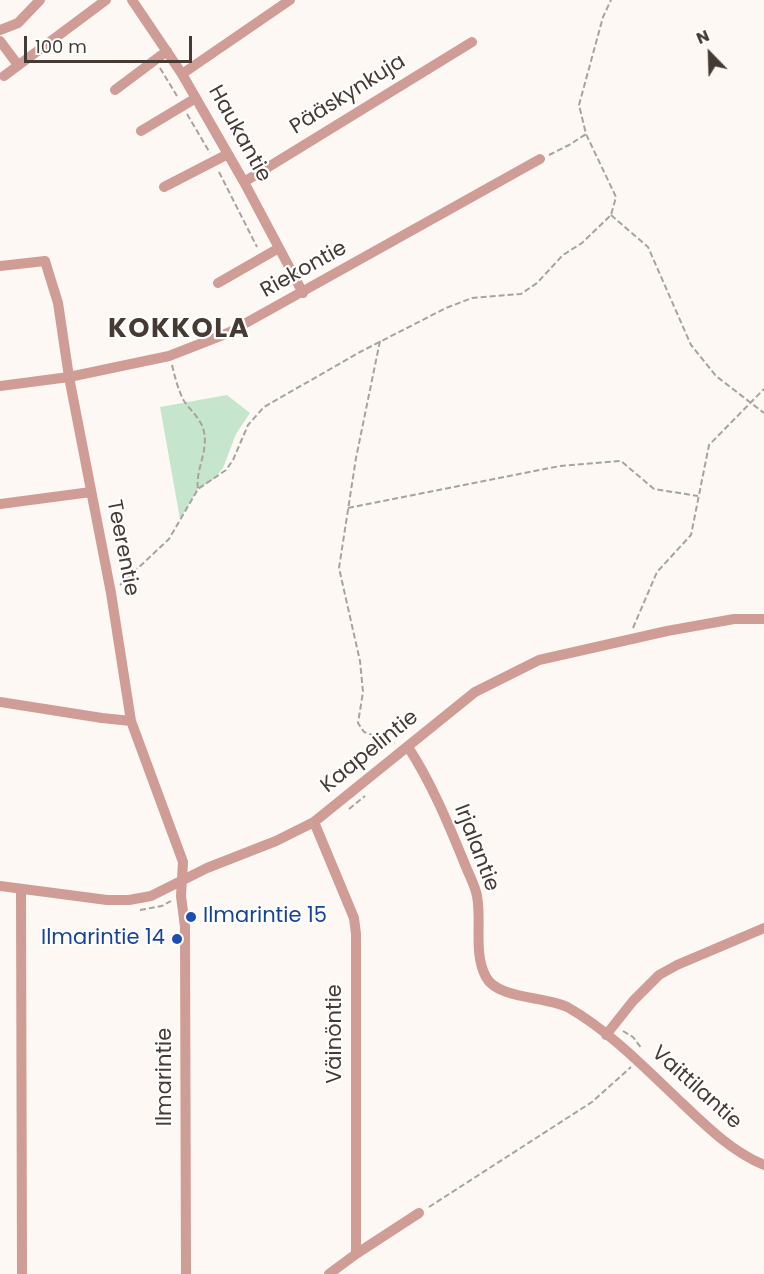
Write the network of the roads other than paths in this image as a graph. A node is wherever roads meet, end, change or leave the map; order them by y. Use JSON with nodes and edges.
{"nodes":[{"id":1,"x":40,"y":0,"type":"edge"},
{"id":2,"x":106,"y":0,"type":"edge"},
{"id":3,"x":132,"y":0,"type":"edge"},
{"id":4,"x":290,"y":0,"type":"edge"},
{"id":5,"x":0,"y":30,"type":"edge"},
{"id":6,"x":0,"y":41,"type":"edge"},
{"id":7,"x":472,"y":42,"type":"dead end"},
{"id":8,"x":167,"y":51,"type":"junction"},
{"id":9,"x":18,"y":65,"type":"junction"},
{"id":10,"x":182,"y":74,"type":"junction"},
{"id":11,"x":4,"y":76,"type":"dead end"},
{"id":12,"x":115,"y":90,"type":"dead end"},
{"id":13,"x":196,"y":98,"type":"junction"},
{"id":14,"x":141,"y":132,"type":"dead end"},
{"id":15,"x":228,"y":154,"type":"junction"},
{"id":16,"x":540,"y":159,"type":"road end"},
{"id":17,"x":244,"y":182,"type":"junction"},
{"id":18,"x":164,"y":187,"type":"dead end"},
{"id":19,"x":279,"y":248,"type":"junction"},
{"id":20,"x":0,"y":266,"type":"edge"},
{"id":21,"x":218,"y":283,"type":"dead end"},
{"id":22,"x":303,"y":293,"type":"junction"},
{"id":23,"x":69,"y":377,"type":"junction"},
{"id":24,"x":0,"y":386,"type":"edge"},
{"id":25,"x":91,"y":492,"type":"junction"},
{"id":26,"x":0,"y":504,"type":"edge"},
{"id":27,"x":764,"y":619,"type":"edge"},
{"id":28,"x":0,"y":702,"type":"edge"},
{"id":29,"x":131,"y":721,"type":"junction"},
{"id":30,"x":408,"y":747,"type":"junction"},
{"id":31,"x":314,"y":822,"type":"junction"},
{"id":32,"x":182,"y":881,"type":"junction"},
{"id":33,"x":0,"y":886,"type":"edge"},
{"id":34,"x":21,"y":889,"type":"junction"},
{"id":35,"x":764,"y":928,"type":"edge"},
{"id":36,"x":606,"y":1035,"type":"junction"},
{"id":37,"x":764,"y":1165,"type":"edge"},
{"id":38,"x":419,"y":1213,"type":"road end"},
{"id":39,"x":356,"y":1254,"type":"junction"},
{"id":40,"x":21,"y":1274,"type":"edge"},
{"id":41,"x":186,"y":1274,"type":"edge"},
{"id":42,"x":329,"y":1274,"type":"edge"}],
"edges":[{"from":1,"to":5,"type":"street"},
{"from":2,"to":9,"type":"street"},
{"from":3,"to":8,"type":"street","name":"Haukantie"},
{"from":4,"to":10,"type":"street"},
{"from":6,"to":9,"type":"street"},
{"from":7,"to":17,"type":"street","name":"Pääskynkuja"},
{"from":8,"to":10,"type":"street","name":"Haukantie"},
{"from":8,"to":12,"type":"street"},
{"from":9,"to":11,"type":"street"},
{"from":10,"to":13,"type":"street","name":"Haukantie"},
{"from":13,"to":14,"type":"street"},
{"from":13,"to":15,"type":"street","name":"Haukantie"},
{"from":15,"to":17,"type":"street","name":"Haukantie"},
{"from":15,"to":18,"type":"street"},
{"from":16,"to":22,"type":"street","name":"Riekontie"},
{"from":17,"to":19,"type":"street","name":"Haukantie"},
{"from":19,"to":21,"type":"street"},
{"from":19,"to":22,"type":"street","name":"Haukantie"},
{"from":20,"to":23,"type":"street","name":"Teerentie"},
{"from":22,"to":23,"type":"street","name":"Riekontie"},
{"from":23,"to":24,"type":"street","name":"Riekontie"},
{"from":23,"to":25,"type":"street","name":"Teerentie"},
{"from":25,"to":26,"type":"street"},
{"from":25,"to":29,"type":"street","name":"Teerentie"},
{"from":27,"to":30,"type":"street","name":"Kaapelintie"},
{"from":28,"to":29,"type":"street"},
{"from":29,"to":32,"type":"street","name":"Teerentie"},
{"from":30,"to":31,"type":"street","name":"Kaapelintie"},
{"from":30,"to":36,"type":"street","name":"Irjalantie"},
{"from":31,"to":32,"type":"street","name":"Kaapelintie"},
{"from":31,"to":39,"type":"street","name":"Väinöntie"},
{"from":32,"to":34,"type":"street","name":"Kaapelintie"},
{"from":32,"to":41,"type":"street","name":"Ilmarintie"},
{"from":33,"to":34,"type":"street","name":"Kaapelintie"},
{"from":34,"to":40,"type":"street"},
{"from":35,"to":36,"type":"street"},
{"from":36,"to":37,"type":"street","name":"Vaittilantie"},
{"from":38,"to":39,"type":"street"},
{"from":39,"to":42,"type":"street"}]}
